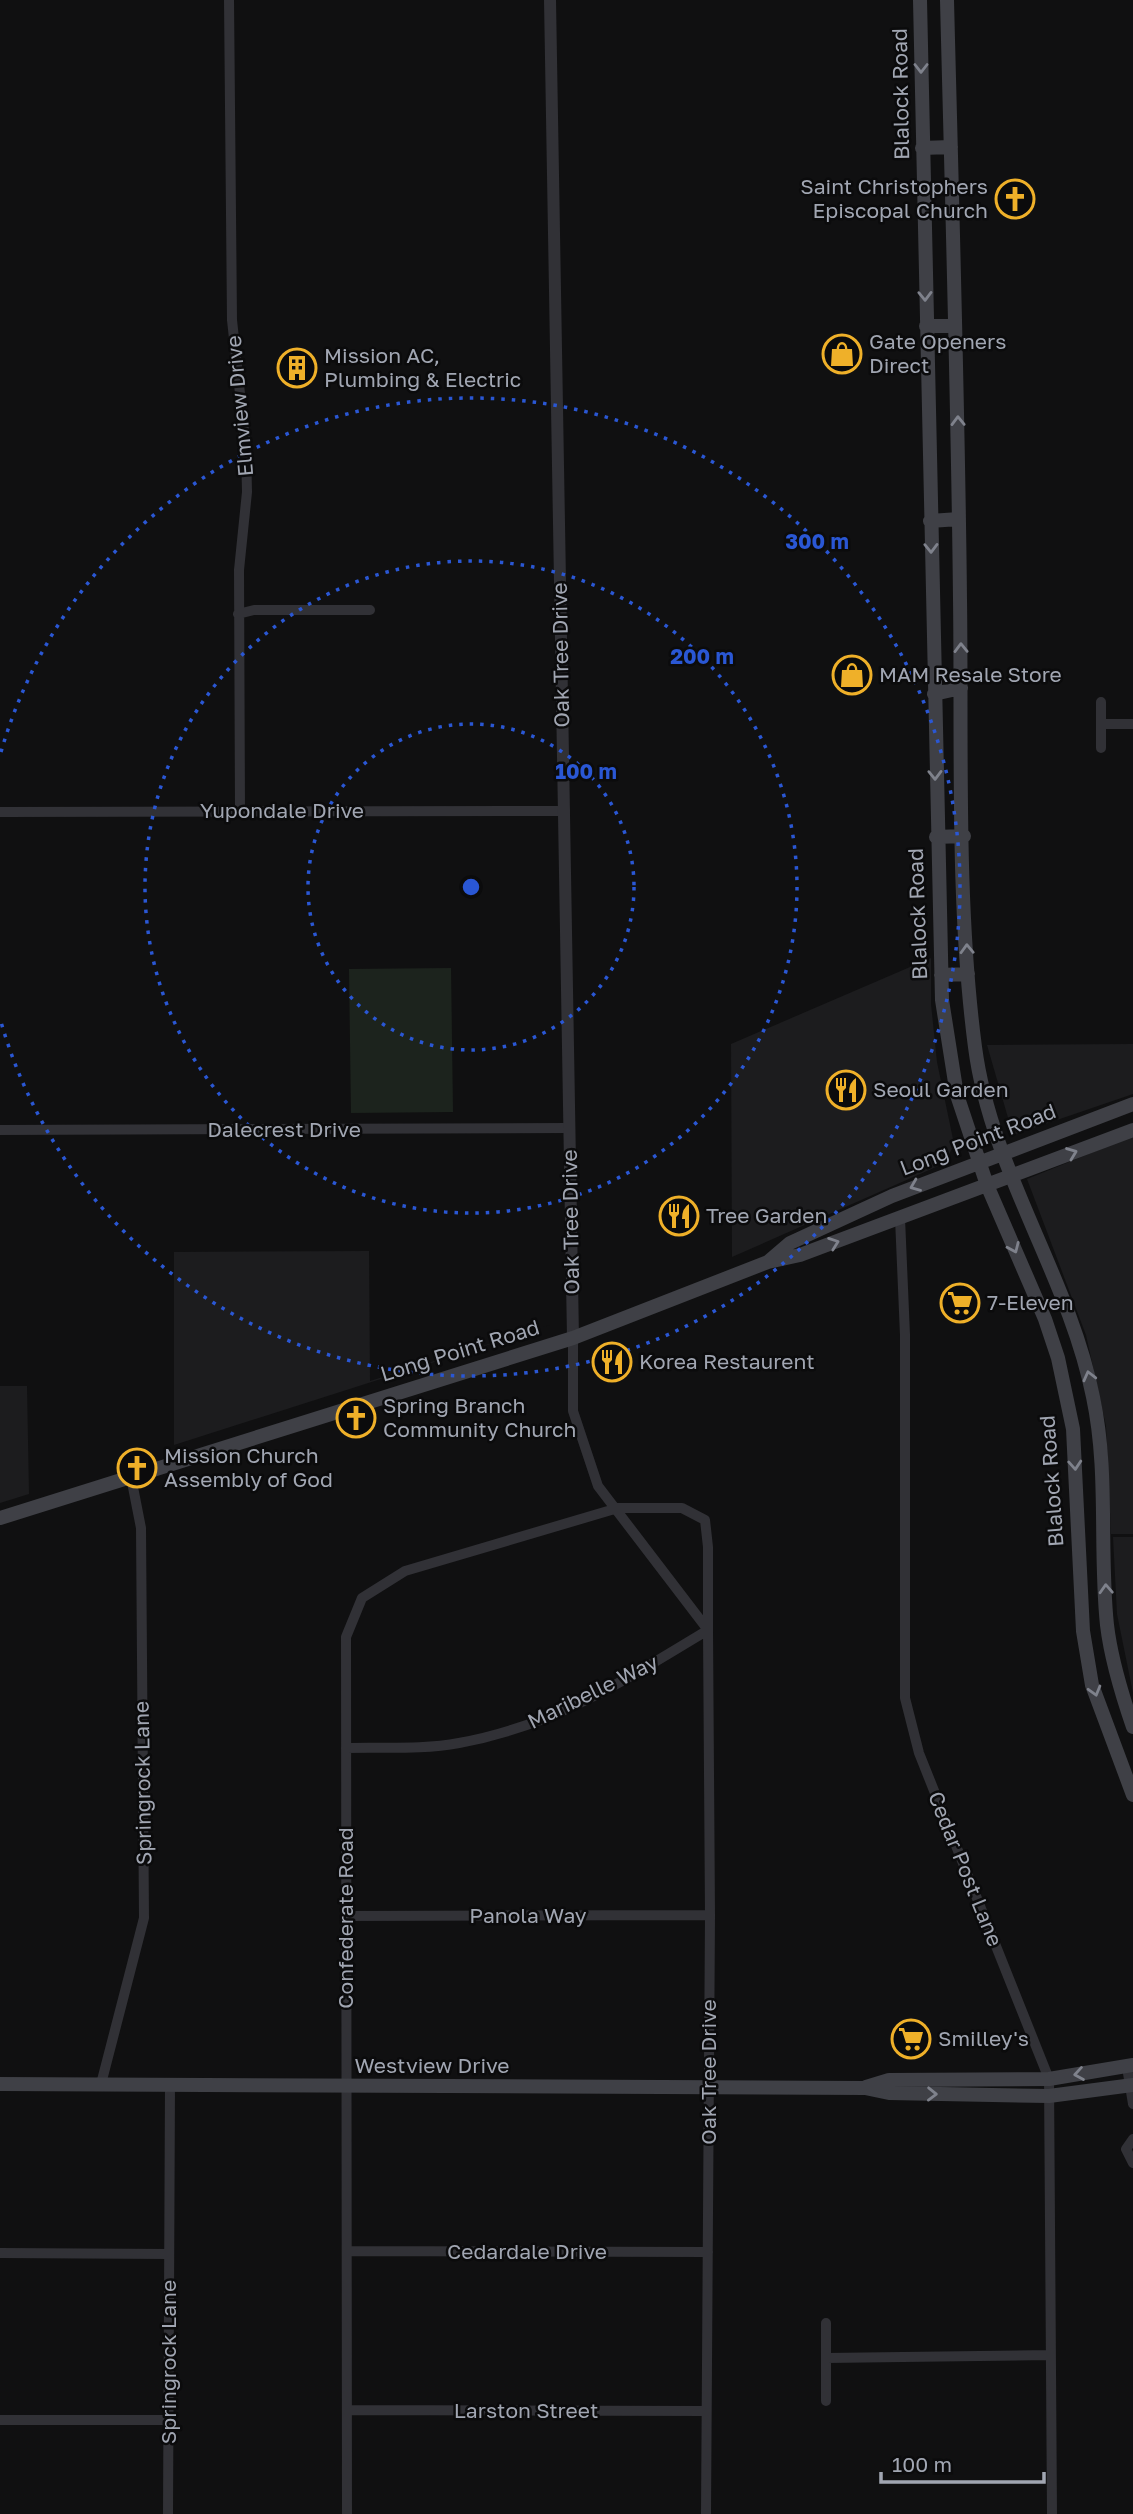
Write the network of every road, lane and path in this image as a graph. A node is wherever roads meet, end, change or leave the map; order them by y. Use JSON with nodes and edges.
{"nodes":[{"id":1,"x":229,"y":0,"type":"edge"},
{"id":2,"x":550,"y":0,"type":"edge"},
{"id":3,"x":920,"y":0,"type":"edge"},
{"id":4,"x":947,"y":0,"type":"edge"},
{"id":5,"x":951,"y":147,"type":"junction"},
{"id":6,"x":922,"y":148,"type":"junction"},
{"id":7,"x":926,"y":326,"type":"junction"},
{"id":8,"x":955,"y":326,"type":"junction"},
{"id":9,"x":959,"y":519,"type":"junction"},
{"id":10,"x":930,"y":521,"type":"junction"},
{"id":11,"x":370,"y":610,"type":"dead end"},
{"id":12,"x":238,"y":614,"type":"junction"},
{"id":13,"x":961,"y":688,"type":"junction"},
{"id":14,"x":934,"y":694,"type":"junction"},
{"id":15,"x":1101,"y":702,"type":"dead end"},
{"id":16,"x":1101,"y":724,"type":"junction"},
{"id":17,"x":1133,"y":724,"type":"edge"},
{"id":18,"x":1101,"y":748,"type":"dead end"},
{"id":19,"x":240,"y":811,"type":"junction"},
{"id":20,"x":565,"y":811,"type":"junction"},
{"id":21,"x":0,"y":812,"type":"edge"},
{"id":22,"x":964,"y":836,"type":"junction"},
{"id":23,"x":936,"y":837,"type":"junction"},
{"id":24,"x":968,"y":974,"type":"junction"},
{"id":25,"x":941,"y":975,"type":"junction"},
{"id":26,"x":1133,"y":1104,"type":"edge"},
{"id":27,"x":569,"y":1128,"type":"junction"},
{"id":28,"x":0,"y":1130,"type":"edge"},
{"id":29,"x":1133,"y":1130,"type":"edge"},
{"id":30,"x":1002,"y":1152,"type":"junction"},
{"id":31,"x":978,"y":1160,"type":"junction"},
{"id":32,"x":1012,"y":1176,"type":"junction"},
{"id":33,"x":987,"y":1185,"type":"junction"},
{"id":34,"x":900,"y":1218,"type":"junction"},
{"id":35,"x":768,"y":1262,"type":"junction"},
{"id":36,"x":573,"y":1338,"type":"junction"},
{"id":37,"x":1082,"y":1348,"type":"junction"},
{"id":38,"x":1058,"y":1358,"type":"junction"},
{"id":39,"x":131,"y":1477,"type":"junction"},
{"id":40,"x":618,"y":1508,"type":"junction"},
{"id":41,"x":0,"y":1518,"type":"edge"},
{"id":42,"x":1077,"y":1525,"type":"junction"},
{"id":43,"x":1102,"y":1525,"type":"junction"},
{"id":44,"x":708,"y":1630,"type":"junction"},
{"id":45,"x":1132,"y":1726,"type":"edge"},
{"id":46,"x":1108,"y":1734,"type":"junction"},
{"id":47,"x":346,"y":1748,"type":"junction"},
{"id":48,"x":1133,"y":1796,"type":"edge"},
{"id":49,"x":710,"y":1915,"type":"junction"},
{"id":50,"x":346,"y":1916,"type":"junction"},
{"id":51,"x":1130,"y":2066,"type":"edge"},
{"id":52,"x":1049,"y":2079,"type":"junction"},
{"id":53,"x":0,"y":2084,"type":"edge"},
{"id":54,"x":101,"y":2084,"type":"junction"},
{"id":55,"x":170,"y":2084,"type":"junction"},
{"id":56,"x":1132,"y":2085,"type":"edge"},
{"id":57,"x":346,"y":2087,"type":"junction"},
{"id":58,"x":709,"y":2088,"type":"junction"},
{"id":59,"x":865,"y":2088,"type":"junction"},
{"id":60,"x":1049,"y":2096,"type":"junction"},
{"id":61,"x":1133,"y":2104,"type":"edge"},
{"id":62,"x":1133,"y":2139,"type":"edge"},
{"id":63,"x":1133,"y":2163,"type":"edge"},
{"id":64,"x":346,"y":2251,"type":"junction"},
{"id":65,"x":708,"y":2252,"type":"junction"},
{"id":66,"x":0,"y":2253,"type":"edge"},
{"id":67,"x":169,"y":2254,"type":"junction"},
{"id":68,"x":825,"y":2323,"type":"dead end"},
{"id":69,"x":1050,"y":2355,"type":"junction"},
{"id":70,"x":825,"y":2358,"type":"junction"},
{"id":71,"x":825,"y":2401,"type":"dead end"},
{"id":72,"x":347,"y":2410,"type":"junction"},
{"id":73,"x":706,"y":2411,"type":"junction"},
{"id":74,"x":0,"y":2420,"type":"edge"},
{"id":75,"x":168,"y":2420,"type":"junction"},
{"id":76,"x":168,"y":2514,"type":"edge"},
{"id":77,"x":347,"y":2514,"type":"edge"},
{"id":78,"x":706,"y":2514,"type":"edge"},
{"id":79,"x":1052,"y":2514,"type":"edge"}],
"edges":[{"from":1,"to":12,"type":"street","name":"Elmview Drive"},
{"from":2,"to":20,"type":"street","name":"Oak Tree Drive"},
{"from":3,"to":6,"type":"main road","name":"Blalock Road","one_way":true},
{"from":4,"to":5,"type":"main road"},
{"from":5,"to":6,"type":"main road"},
{"from":5,"to":8,"type":"main road"},
{"from":6,"to":7,"type":"main road","name":"Blalock Road","one_way":true},
{"from":7,"to":8,"type":"main road"},
{"from":7,"to":10,"type":"main road","name":"Blalock Road"},
{"from":9,"to":8,"type":"main road","one_way":true},
{"from":9,"to":10,"type":"main road"},
{"from":13,"to":9,"type":"main road","one_way":true},
{"from":10,"to":14,"type":"main road","name":"Blalock Road","one_way":true},
{"from":11,"to":12,"type":"street"},
{"from":12,"to":19,"type":"street","name":"Elmview Drive"},
{"from":13,"to":14,"type":"main road"},
{"from":13,"to":22,"type":"main road"},
{"from":14,"to":23,"type":"main road","name":"Blalock Road","one_way":true},
{"from":15,"to":16,"type":"street"},
{"from":16,"to":17,"type":"street"},
{"from":16,"to":18,"type":"street"},
{"from":19,"to":20,"type":"street","name":"Yupondale Drive"},
{"from":19,"to":21,"type":"street","name":"Yupondale Drive"},
{"from":20,"to":27,"type":"street","name":"Oak Tree Drive"},
{"from":22,"to":23,"type":"main road"},
{"from":24,"to":22,"type":"main road","one_way":true},
{"from":23,"to":25,"type":"main road","name":"Blalock Road"},
{"from":24,"to":25,"type":"main road"},
{"from":24,"to":30,"type":"main road"},
{"from":25,"to":31,"type":"main road","name":"Blalock Road"},
{"from":26,"to":30,"type":"main road","name":"Long Point Road"},
{"from":27,"to":28,"type":"street","name":"Dalecrest Drive"},
{"from":27,"to":36,"type":"street","name":"Oak Tree Drive"},
{"from":32,"to":29,"type":"main road","name":"Long Point Road","one_way":true},
{"from":30,"to":31,"type":"main road","name":"Long Point Road"},
{"from":30,"to":32,"type":"main road"},
{"from":31,"to":33,"type":"main road","name":"Blalock Road"},
{"from":31,"to":35,"type":"main road","name":"Long Point Road","one_way":true},
{"from":32,"to":33,"type":"main road","name":"Long Point Road"},
{"from":32,"to":37,"type":"main road"},
{"from":33,"to":34,"type":"main road","name":"Long Point Road"},
{"from":33,"to":38,"type":"main road","name":"Blalock Road","one_way":true},
{"from":35,"to":34,"type":"main road","name":"Long Point Road","one_way":true},
{"from":34,"to":52,"type":"street","name":"Cedar Post Lane"},
{"from":35,"to":36,"type":"main road","name":"Long Point Road"},
{"from":36,"to":39,"type":"main road","name":"Long Point Road"},
{"from":36,"to":40,"type":"street","name":"Oak Tree Drive"},
{"from":37,"to":38,"type":"main road"},
{"from":43,"to":37,"type":"main road","one_way":true},
{"from":38,"to":42,"type":"main road","name":"Blalock Road","one_way":true},
{"from":39,"to":41,"type":"main road","name":"Long Point Road"},
{"from":39,"to":54,"type":"street","name":"Springrock Lane"},
{"from":40,"to":44,"type":"street","name":"Oak Tree Drive"},
{"from":40,"to":44,"type":"street","name":"Oak Tree Drive"},
{"from":40,"to":47,"type":"street","name":"Confederate Road"},
{"from":42,"to":43,"type":"main road"},
{"from":42,"to":46,"type":"main road","name":"Blalock Road","one_way":true},
{"from":45,"to":43,"type":"main road","one_way":true},
{"from":44,"to":47,"type":"street","name":"Maribelle Way"},
{"from":44,"to":49,"type":"street","name":"Oak Tree Drive"},
{"from":45,"to":46,"type":"main road"},
{"from":46,"to":48,"type":"main road","name":"Blalock Road"},
{"from":47,"to":50,"type":"street","name":"Confederate Road"},
{"from":49,"to":50,"type":"street","name":"Panola Way"},
{"from":49,"to":58,"type":"street","name":"Oak Tree Drive"},
{"from":50,"to":57,"type":"street","name":"Confederate Road"},
{"from":51,"to":52,"type":"main road","name":"Westview Drive","one_way":true},
{"from":51,"to":56,"type":"street"},
{"from":52,"to":59,"type":"main road","name":"Westview Drive"},
{"from":52,"to":60,"type":"street","name":"Cedar Post Lane"},
{"from":53,"to":54,"type":"main road","name":"Westview Drive"},
{"from":54,"to":55,"type":"main road","name":"Westview Drive"},
{"from":55,"to":57,"type":"main road","name":"Westview Drive"},
{"from":55,"to":67,"type":"street","name":"Springrock Lane"},
{"from":56,"to":60,"type":"main road","name":"Westview Drive"},
{"from":56,"to":61,"type":"street"},
{"from":57,"to":58,"type":"main road","name":"Westview Drive"},
{"from":57,"to":64,"type":"street","name":"Confederate Road"},
{"from":58,"to":59,"type":"main road","name":"Westview Drive"},
{"from":58,"to":65,"type":"street","name":"Oak Tree Drive"},
{"from":59,"to":60,"type":"main road","name":"Westview Drive","one_way":true},
{"from":60,"to":69,"type":"street","name":"Cedar Post Lane"},
{"from":62,"to":63,"type":"street"},
{"from":64,"to":65,"type":"street","name":"Cedardale Drive"},
{"from":64,"to":72,"type":"street","name":"Confederate Road"},
{"from":65,"to":73,"type":"street","name":"Oak Tree Drive"},
{"from":66,"to":67,"type":"street"},
{"from":67,"to":75,"type":"street","name":"Springrock Lane"},
{"from":68,"to":70,"type":"street"},
{"from":69,"to":70,"type":"street"},
{"from":69,"to":79,"type":"street","name":"Cedar Post Lane"},
{"from":70,"to":71,"type":"street"},
{"from":72,"to":73,"type":"street","name":"Larston Street"},
{"from":72,"to":77,"type":"street","name":"Confederate Road"},
{"from":73,"to":78,"type":"street","name":"Oak Tree Drive"},
{"from":74,"to":75,"type":"street"},
{"from":75,"to":76,"type":"street","name":"Springrock Lane"}]}
